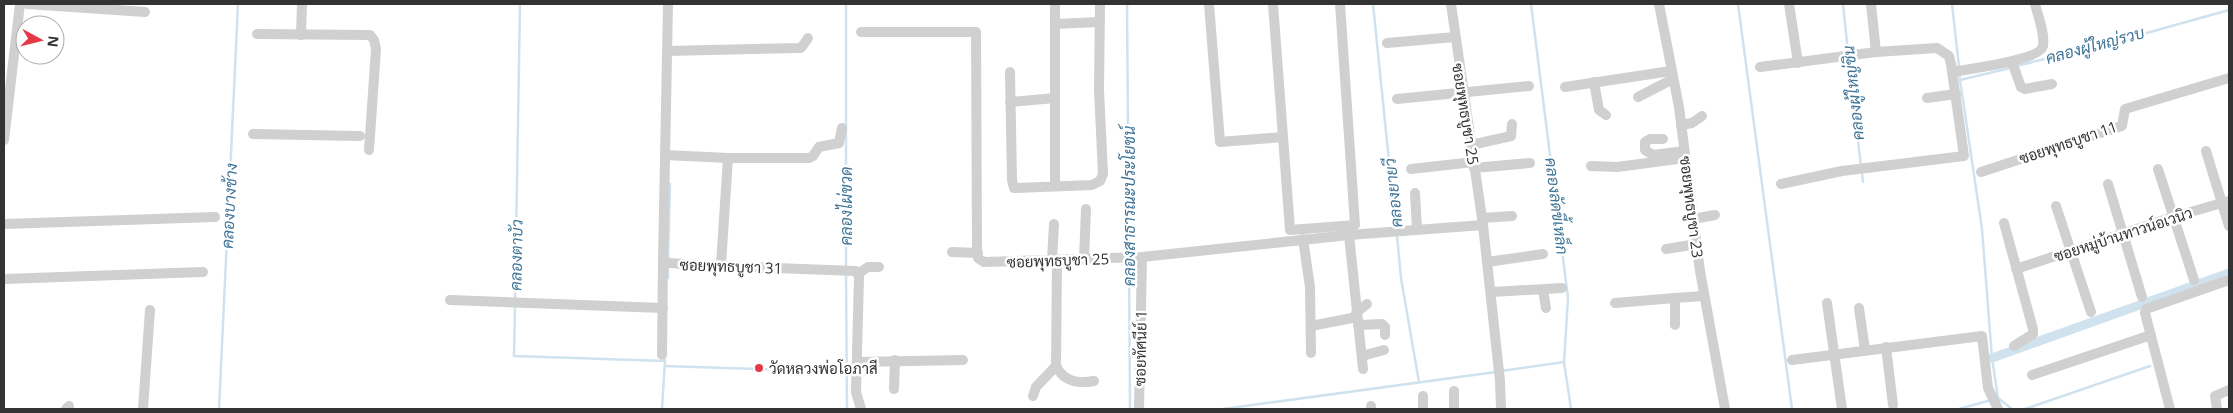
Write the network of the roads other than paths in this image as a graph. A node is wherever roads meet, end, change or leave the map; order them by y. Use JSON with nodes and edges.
{"nodes":[{"id":1,"x":20,"y":4,"type":"edge"},
{"id":2,"x":27,"y":4,"type":"edge"},
{"id":3,"x":302,"y":4,"type":"edge"},
{"id":4,"x":668,"y":4,"type":"edge"},
{"id":5,"x":1055,"y":4,"type":"edge"},
{"id":6,"x":1100,"y":4,"type":"edge"},
{"id":7,"x":1209,"y":4,"type":"edge"},
{"id":8,"x":1273,"y":4,"type":"edge"},
{"id":9,"x":1340,"y":4,"type":"edge"},
{"id":10,"x":1451,"y":4,"type":"edge"},
{"id":11,"x":1659,"y":4,"type":"edge"},
{"id":12,"x":1789,"y":4,"type":"edge"},
{"id":13,"x":1870,"y":4,"type":"edge"},
{"id":14,"x":2035,"y":4,"type":"edge"},
{"id":15,"x":145,"y":12,"type":"dead end"},
{"id":16,"x":1100,"y":22,"type":"junction"},
{"id":17,"x":1054,"y":24,"type":"junction"},
{"id":18,"x":861,"y":32,"type":"dead end"},
{"id":19,"x":257,"y":34,"type":"dead end"},
{"id":20,"x":301,"y":35,"type":"junction"},
{"id":21,"x":1454,"y":37,"type":"junction"},
{"id":22,"x":808,"y":38,"type":"dead end"},
{"id":23,"x":1387,"y":43,"type":"dead end"},
{"id":24,"x":667,"y":51,"type":"junction"},
{"id":25,"x":1876,"y":52,"type":"junction"},
{"id":26,"x":2012,"y":62,"type":"junction"},
{"id":27,"x":1798,"y":63,"type":"junction"},
{"id":28,"x":1760,"y":67,"type":"dead end"},
{"id":29,"x":1952,"y":71,"type":"junction"},
{"id":30,"x":1010,"y":72,"type":"dead end"},
{"id":31,"x":1672,"y":75,"type":"junction"},
{"id":32,"x":2229,"y":78,"type":"edge"},
{"id":33,"x":1594,"y":82,"type":"junction"},
{"id":34,"x":2052,"y":84,"type":"dead end"},
{"id":35,"x":1529,"y":86,"type":"dead end"},
{"id":36,"x":1565,"y":87,"type":"dead end"},
{"id":37,"x":1463,"y":92,"type":"junction"},
{"id":38,"x":1956,"y":94,"type":"junction"},
{"id":39,"x":1638,"y":97,"type":"dead end"},
{"id":40,"x":1055,"y":98,"type":"junction"},
{"id":41,"x":1927,"y":98,"type":"dead end"},
{"id":42,"x":1397,"y":99,"type":"dead end"},
{"id":43,"x":1010,"y":102,"type":"junction"},
{"id":44,"x":1606,"y":115,"type":"dead end"},
{"id":45,"x":1702,"y":116,"type":"dead end"},
{"id":46,"x":1512,"y":124,"type":"dead end"},
{"id":47,"x":1681,"y":126,"type":"junction"},
{"id":48,"x":842,"y":128,"type":"dead end"},
{"id":49,"x":253,"y":134,"type":"dead end"},
{"id":50,"x":360,"y":136,"type":"dead end"},
{"id":51,"x":1284,"y":137,"type":"junction"},
{"id":52,"x":1663,"y":139,"type":"dead end"},
{"id":53,"x":4,"y":140,"type":"edge"},
{"id":54,"x":1471,"y":146,"type":"junction"},
{"id":55,"x":369,"y":150,"type":"dead end"},
{"id":56,"x":2206,"y":151,"type":"dead end"},
{"id":57,"x":665,"y":155,"type":"junction"},
{"id":58,"x":1685,"y":155,"type":"junction"},
{"id":59,"x":728,"y":158,"type":"junction"},
{"id":60,"x":1530,"y":163,"type":"dead end"},
{"id":61,"x":1474,"y":165,"type":"junction"},
{"id":62,"x":1591,"y":166,"type":"dead end"},
{"id":63,"x":1411,"y":169,"type":"dead end"},
{"id":64,"x":2158,"y":169,"type":"dead end"},
{"id":65,"x":1981,"y":172,"type":"dead end"},
{"id":66,"x":1781,"y":184,"type":"dead end"},
{"id":67,"x":2108,"y":184,"type":"dead end"},
{"id":68,"x":1056,"y":186,"type":"junction"},
{"id":69,"x":1415,"y":193,"type":"dead end"},
{"id":70,"x":2226,"y":202,"type":"edge"},
{"id":71,"x":2056,"y":206,"type":"dead end"},
{"id":72,"x":1086,"y":209,"type":"dead end"},
{"id":73,"x":1715,"y":215,"type":"dead end"},
{"id":74,"x":1512,"y":216,"type":"dead end"},
{"id":75,"x":215,"y":217,"type":"dead end"},
{"id":76,"x":2173,"y":217,"type":"junction"},
{"id":77,"x":1693,"y":219,"type":"junction"},
{"id":78,"x":1482,"y":222,"type":"junction"},
{"id":79,"x":2004,"y":223,"type":"dead end"},
{"id":80,"x":4,"y":224,"type":"edge"},
{"id":81,"x":1054,"y":224,"type":"dead end"},
{"id":82,"x":2229,"y":226,"type":"edge"},
{"id":83,"x":1417,"y":229,"type":"junction"},
{"id":84,"x":2123,"y":234,"type":"junction"},
{"id":85,"x":1350,"y":235,"type":"junction"},
{"id":86,"x":1303,"y":239,"type":"junction"},
{"id":87,"x":1696,"y":244,"type":"junction"},
{"id":88,"x":1666,"y":249,"type":"dead end"},
{"id":89,"x":2070,"y":250,"type":"junction"},
{"id":90,"x":952,"y":252,"type":"dead end"},
{"id":91,"x":978,"y":253,"type":"junction"},
{"id":92,"x":1543,"y":254,"type":"dead end"},
{"id":93,"x":1142,"y":257,"type":"junction"},
{"id":94,"x":1084,"y":259,"type":"junction"},
{"id":95,"x":1055,"y":260,"type":"junction"},
{"id":96,"x":666,"y":262,"type":"junction"},
{"id":97,"x":1487,"y":262,"type":"junction"},
{"id":98,"x":721,"y":266,"type":"junction"},
{"id":99,"x":879,"y":267,"type":"dead end"},
{"id":100,"x":2016,"y":269,"type":"junction"},
{"id":101,"x":851,"y":271,"type":"junction"},
{"id":102,"x":203,"y":272,"type":"dead end"},
{"id":103,"x":4,"y":279,"type":"edge"},
{"id":104,"x":2194,"y":280,"type":"dead end"},
{"id":105,"x":2229,"y":280,"type":"edge"},
{"id":106,"x":1562,"y":288,"type":"dead end"},
{"id":107,"x":1543,"y":290,"type":"junction"},
{"id":108,"x":1491,"y":292,"type":"junction"},
{"id":109,"x":1704,"y":296,"type":"junction"},
{"id":110,"x":1675,"y":298,"type":"junction"},
{"id":111,"x":2142,"y":298,"type":"dead end"},
{"id":112,"x":450,"y":300,"type":"dead end"},
{"id":113,"x":1615,"y":303,"type":"dead end"},
{"id":114,"x":1827,"y":303,"type":"dead end"},
{"id":115,"x":1366,"y":304,"type":"dead end"},
{"id":116,"x":662,"y":308,"type":"junction"},
{"id":117,"x":1546,"y":308,"type":"dead end"},
{"id":118,"x":1860,"y":308,"type":"dead end"},
{"id":119,"x":150,"y":310,"type":"dead end"},
{"id":120,"x":2091,"y":312,"type":"dead end"},
{"id":121,"x":1357,"y":318,"type":"junction"},
{"id":122,"x":1675,"y":325,"type":"dead end"},
{"id":123,"x":1311,"y":326,"type":"junction"},
{"id":124,"x":1385,"y":335,"type":"dead end"},
{"id":125,"x":2151,"y":336,"type":"junction"},
{"id":126,"x":2014,"y":346,"type":"dead end"},
{"id":127,"x":1886,"y":347,"type":"junction"},
{"id":128,"x":1384,"y":350,"type":"dead end"},
{"id":129,"x":1865,"y":350,"type":"junction"},
{"id":130,"x":1311,"y":353,"type":"dead end"},
{"id":131,"x":1833,"y":354,"type":"junction"},
{"id":132,"x":662,"y":355,"type":"dead end"},
{"id":133,"x":1362,"y":356,"type":"junction"},
{"id":134,"x":895,"y":360,"type":"junction"},
{"id":135,"x":963,"y":360,"type":"dead end"},
{"id":136,"x":1792,"y":360,"type":"dead end"},
{"id":137,"x":858,"y":362,"type":"junction"},
{"id":138,"x":1056,"y":366,"type":"junction"},
{"id":139,"x":1364,"y":369,"type":"dead end"},
{"id":140,"x":2032,"y":375,"type":"dead end"},
{"id":141,"x":1094,"y":381,"type":"dead end"},
{"id":142,"x":894,"y":389,"type":"dead end"},
{"id":143,"x":2229,"y":390,"type":"edge"},
{"id":144,"x":1454,"y":391,"type":"dead end"},
{"id":145,"x":1033,"y":396,"type":"dead end"},
{"id":146,"x":1423,"y":396,"type":"dead end"},
{"id":147,"x":859,"y":405,"type":"edge"},
{"id":148,"x":1138,"y":405,"type":"edge"},
{"id":149,"x":1893,"y":406,"type":"dead end"},
{"id":150,"x":143,"y":409,"type":"edge"},
{"id":151,"x":1423,"y":409,"type":"edge"},
{"id":152,"x":1454,"y":409,"type":"edge"},
{"id":153,"x":1501,"y":409,"type":"edge"},
{"id":154,"x":1725,"y":409,"type":"edge"},
{"id":155,"x":1842,"y":409,"type":"edge"},
{"id":156,"x":1998,"y":409,"type":"edge"},
{"id":157,"x":2170,"y":409,"type":"edge"},
{"id":158,"x":2217,"y":409,"type":"edge"}],
"edges":[{"from":1,"to":53,"type":"street"},
{"from":2,"to":15,"type":"street"},
{"from":3,"to":20,"type":"street"},
{"from":4,"to":24,"type":"street","name":"ซอยพุทธบูชา 31"},
{"from":5,"to":17,"type":"street"},
{"from":6,"to":16,"type":"street"},
{"from":7,"to":51,"type":"street"},
{"from":8,"to":51,"type":"street"},
{"from":9,"to":51,"type":"street"},
{"from":10,"to":21,"type":"street","name":"ซอยพุทธบูชา 25"},
{"from":11,"to":31,"type":"street","name":"ซอยพุทธบูชา 23"},
{"from":12,"to":27,"type":"street"},
{"from":13,"to":25,"type":"street"},
{"from":14,"to":26,"type":"street"},
{"from":16,"to":17,"type":"street"},
{"from":16,"to":68,"type":"street"},
{"from":17,"to":40,"type":"street"},
{"from":18,"to":91,"type":"street"},
{"from":19,"to":20,"type":"street"},
{"from":20,"to":55,"type":"street"},
{"from":21,"to":23,"type":"street"},
{"from":21,"to":37,"type":"street","name":"ซอยพุทธบูชา 25"},
{"from":22,"to":24,"type":"street"},
{"from":24,"to":57,"type":"street","name":"ซอยพุทธบูชา 31"},
{"from":25,"to":27,"type":"street"},
{"from":25,"to":29,"type":"street"},
{"from":26,"to":29,"type":"street"},
{"from":26,"to":34,"type":"street"},
{"from":27,"to":28,"type":"street"},
{"from":29,"to":38,"type":"street"},
{"from":30,"to":43,"type":"street"},
{"from":31,"to":33,"type":"street"},
{"from":31,"to":39,"type":"street"},
{"from":31,"to":47,"type":"street","name":"ซอยพุทธบูชา 23"},
{"from":32,"to":65,"type":"street","name":"ซอยพุทธบูชา 11"},
{"from":33,"to":36,"type":"street"},
{"from":33,"to":44,"type":"street"},
{"from":35,"to":37,"type":"street"},
{"from":37,"to":42,"type":"street"},
{"from":37,"to":54,"type":"street","name":"ซอยพุทธบูชา 25"},
{"from":38,"to":41,"type":"street"},
{"from":38,"to":66,"type":"street"},
{"from":40,"to":43,"type":"street"},
{"from":40,"to":68,"type":"street"},
{"from":43,"to":68,"type":"street"},
{"from":45,"to":47,"type":"street"},
{"from":46,"to":54,"type":"street"},
{"from":47,"to":58,"type":"street","name":"ซอยพุทธบูชา 23"},
{"from":48,"to":59,"type":"street"},
{"from":49,"to":50,"type":"street"},
{"from":52,"to":58,"type":"street"},
{"from":54,"to":61,"type":"street","name":"ซอยพุทธบูชา 25"},
{"from":56,"to":70,"type":"street"},
{"from":57,"to":59,"type":"street"},
{"from":57,"to":96,"type":"street","name":"ซอยพุทธบูชา 31"},
{"from":58,"to":62,"type":"street"},
{"from":58,"to":77,"type":"street","name":"ซอยพุทธบูชา 23"},
{"from":59,"to":98,"type":"street"},
{"from":60,"to":61,"type":"street"},
{"from":61,"to":63,"type":"street"},
{"from":61,"to":78,"type":"street","name":"ซอยพุทธบูชา 25"},
{"from":64,"to":76,"type":"street"},
{"from":67,"to":84,"type":"street"},
{"from":69,"to":83,"type":"street"},
{"from":70,"to":76,"type":"street","name":"ซอยหมู่บ้านทาวน์อเวนิว"},
{"from":70,"to":82,"type":"street"},
{"from":71,"to":89,"type":"street"},
{"from":72,"to":94,"type":"street"},
{"from":73,"to":77,"type":"street"},
{"from":74,"to":78,"type":"street"},
{"from":75,"to":80,"type":"street"},
{"from":76,"to":84,"type":"street","name":"ซอยหมู่บ้านทาวน์อเวนิว"},
{"from":76,"to":104,"type":"street"},
{"from":77,"to":87,"type":"street","name":"ซอยพุทธบูชา 23"},
{"from":78,"to":83,"type":"street","name":"ซอยพุทธบูชา 25"},
{"from":78,"to":97,"type":"street","name":"ซอยพุทธบูชา 25"},
{"from":79,"to":100,"type":"street"},
{"from":81,"to":95,"type":"street"},
{"from":83,"to":85,"type":"street","name":"ซอยพุทธบูชา 25"},
{"from":84,"to":89,"type":"street","name":"ซอยหมู่บ้านทาวน์อเวนิว"},
{"from":84,"to":111,"type":"street"},
{"from":85,"to":86,"type":"street","name":"ซอยพุทธบูชา 25"},
{"from":85,"to":121,"type":"street"},
{"from":86,"to":93,"type":"street","name":"ซอยพุทธบูชา 25"},
{"from":86,"to":123,"type":"street"},
{"from":87,"to":88,"type":"street"},
{"from":87,"to":109,"type":"street","name":"ซอยพุทธบูชา 23"},
{"from":89,"to":100,"type":"street","name":"ซอยหมู่บ้านทาวน์อเวนิว"},
{"from":89,"to":120,"type":"street"},
{"from":90,"to":91,"type":"street"},
{"from":91,"to":95,"type":"street","name":"ซอยพุทธบูชา 25"},
{"from":92,"to":97,"type":"street"},
{"from":93,"to":94,"type":"street","name":"ซอยพุทธบูชา 25"},
{"from":93,"to":148,"type":"street","name":"ซอยทัศนีย์ 1"},
{"from":94,"to":95,"type":"street","name":"ซอยพุทธบูชา 25"},
{"from":95,"to":138,"type":"street"},
{"from":96,"to":98,"type":"street","name":"ซอยพุทธบูชา 31"},
{"from":96,"to":116,"type":"street"},
{"from":97,"to":108,"type":"street","name":"ซอยพุทธบูชา 25"},
{"from":98,"to":101,"type":"street","name":"ซอยพุทธบูชา 31"},
{"from":99,"to":101,"type":"street"},
{"from":100,"to":126,"type":"street"},
{"from":101,"to":137,"type":"street"},
{"from":102,"to":103,"type":"street"},
{"from":105,"to":125,"type":"street"},
{"from":106,"to":107,"type":"street"},
{"from":107,"to":108,"type":"street"},
{"from":107,"to":117,"type":"street"},
{"from":108,"to":153,"type":"street","name":"ซอยพุทธบูชา 25"},
{"from":109,"to":110,"type":"street"},
{"from":109,"to":154,"type":"street","name":"ซอยพุทธบูชา 23"},
{"from":110,"to":113,"type":"street"},
{"from":110,"to":122,"type":"street"},
{"from":112,"to":116,"type":"street"},
{"from":114,"to":131,"type":"street"},
{"from":115,"to":121,"type":"street"},
{"from":116,"to":132,"type":"street"},
{"from":118,"to":129,"type":"street"},
{"from":119,"to":150,"type":"street"},
{"from":121,"to":123,"type":"street"},
{"from":121,"to":124,"type":"street"},
{"from":121,"to":133,"type":"street"},
{"from":123,"to":130,"type":"street"},
{"from":125,"to":140,"type":"street"},
{"from":125,"to":157,"type":"street"},
{"from":127,"to":129,"type":"street"},
{"from":127,"to":149,"type":"street"},
{"from":127,"to":156,"type":"street"},
{"from":128,"to":133,"type":"street"},
{"from":129,"to":131,"type":"street"},
{"from":131,"to":136,"type":"street"},
{"from":131,"to":155,"type":"street"},
{"from":133,"to":139,"type":"street"},
{"from":134,"to":135,"type":"street"},
{"from":134,"to":137,"type":"street"},
{"from":134,"to":142,"type":"street"},
{"from":137,"to":147,"type":"street"},
{"from":138,"to":141,"type":"street"},
{"from":138,"to":145,"type":"street"},
{"from":143,"to":158,"type":"street"},
{"from":144,"to":152,"type":"street"},
{"from":146,"to":151,"type":"street"}]}
